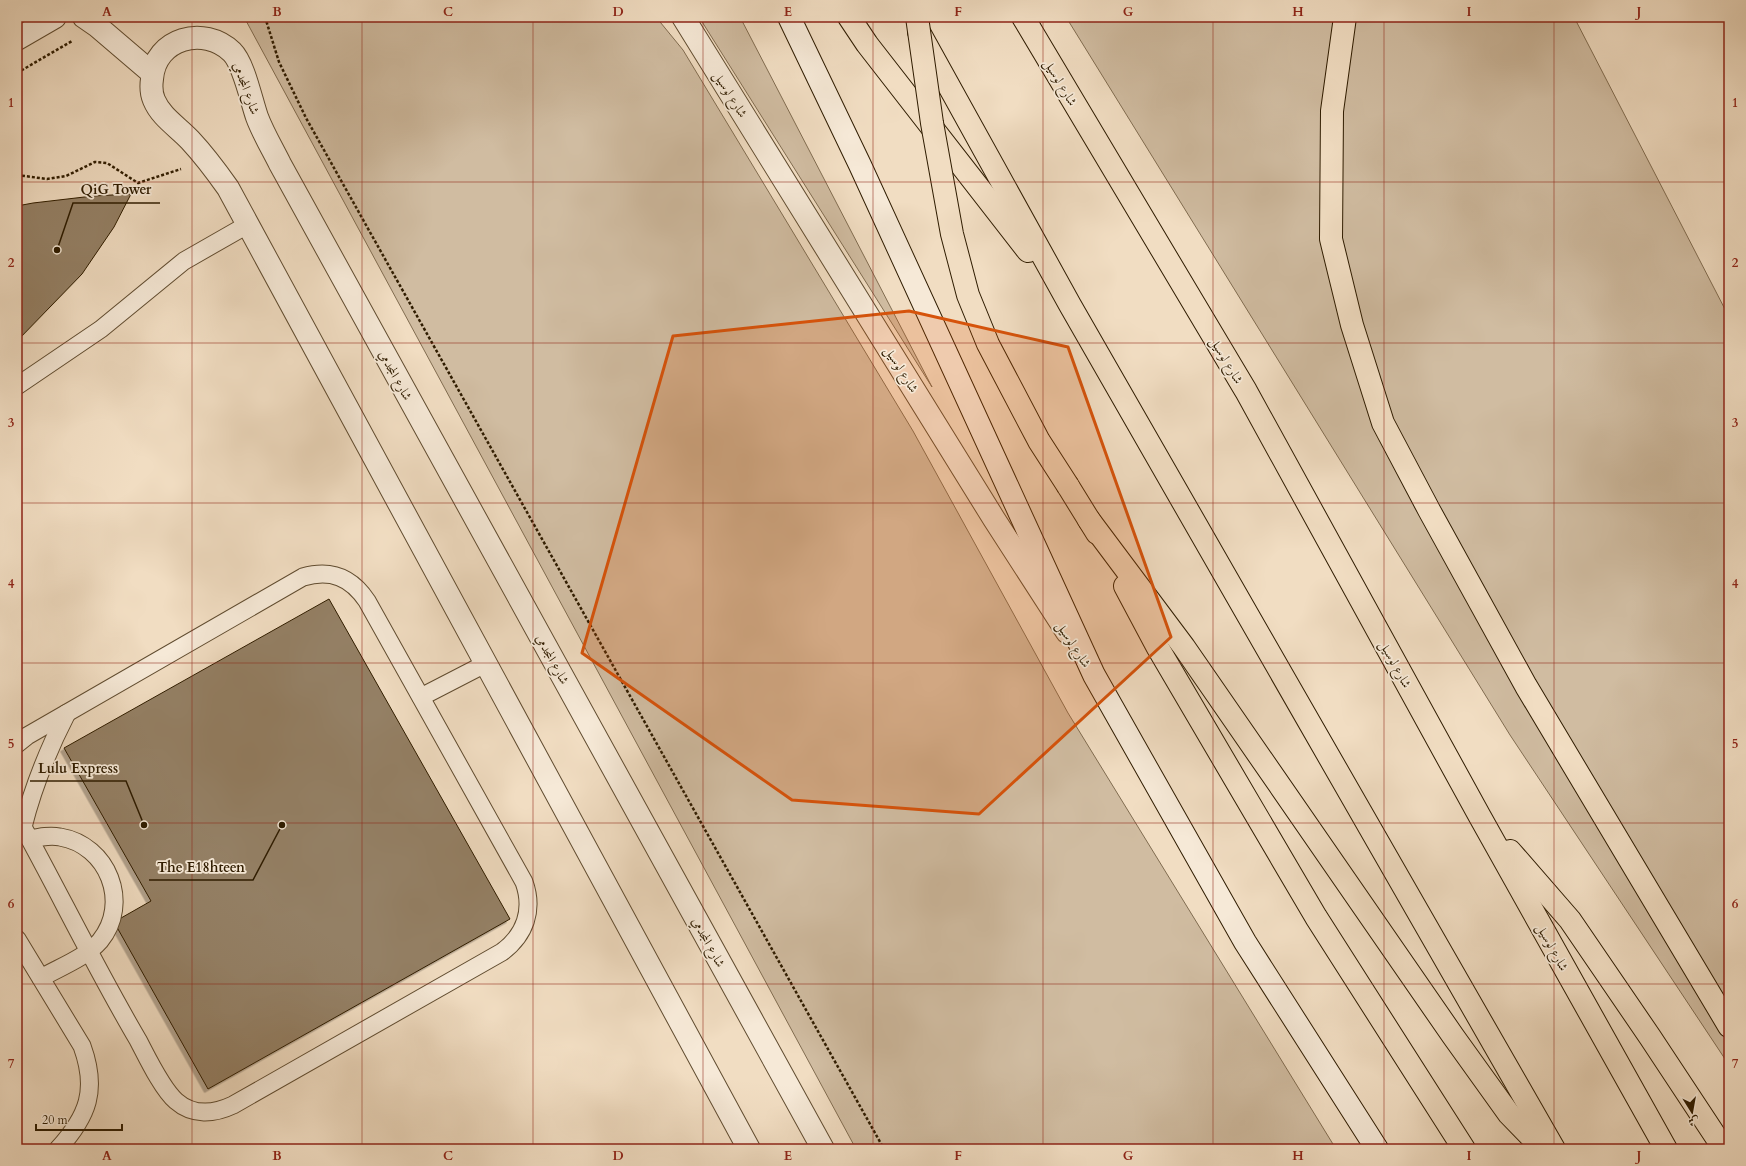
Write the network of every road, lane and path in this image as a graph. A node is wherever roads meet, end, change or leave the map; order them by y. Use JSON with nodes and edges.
{"nodes":[{"id":1,"x":54,"y":17,"type":"edge"},
{"id":2,"x":265,"y":17,"type":"edge"},
{"id":3,"x":684,"y":17,"type":"edge"},
{"id":4,"x":789,"y":17,"type":"edge"},
{"id":5,"x":849,"y":17,"type":"edge"},
{"id":6,"x":911,"y":17,"type":"edge"},
{"id":7,"x":917,"y":17,"type":"edge"},
{"id":8,"x":1023,"y":17,"type":"edge"},
{"id":9,"x":1345,"y":17,"type":"edge"},
{"id":10,"x":90,"y":22,"type":"edge"},
{"id":11,"x":17,"y":39,"type":"edge"},
{"id":12,"x":17,"y":72,"type":"edge"},
{"id":13,"x":152,"y":73,"type":"junction"},
{"id":14,"x":208,"y":159,"type":"junction"},
{"id":15,"x":17,"y":175,"type":"edge"},
{"id":16,"x":247,"y":225,"type":"junction"},
{"id":17,"x":1070,"y":305,"type":"junction"},
{"id":18,"x":17,"y":386,"type":"edge"},
{"id":19,"x":1089,"y":520,"type":"junction"},
{"id":20,"x":485,"y":664,"type":"junction"},
{"id":21,"x":1094,"y":675,"type":"junction"},
{"id":22,"x":421,"y":697,"type":"junction"},
{"id":23,"x":67,"y":713,"type":"junction"},
{"id":24,"x":17,"y":744,"type":"edge"},
{"id":25,"x":1479,"y":815,"type":"junction"},
{"id":26,"x":23,"y":828,"type":"edge"},
{"id":27,"x":17,"y":939,"type":"edge"},
{"id":28,"x":90,"y":951,"type":"junction"},
{"id":29,"x":41,"y":978,"type":"junction"},
{"id":30,"x":1729,"y":1026,"type":"edge"},
{"id":31,"x":56,"y":1148,"type":"edge"},
{"id":32,"x":749,"y":1149,"type":"edge"},
{"id":33,"x":823,"y":1149,"type":"edge"},
{"id":34,"x":884,"y":1149,"type":"edge"},
{"id":35,"x":1377,"y":1149,"type":"edge"},
{"id":36,"x":1464,"y":1149,"type":"edge"},
{"id":37,"x":1543,"y":1149,"type":"edge"},
{"id":38,"x":1554,"y":1149,"type":"edge"},
{"id":39,"x":1666,"y":1149,"type":"edge"},
{"id":40,"x":1724,"y":1149,"type":"edge"}],
"edges":[{"from":1,"to":11,"type":"street"},
{"from":2,"to":34,"type":"path"},
{"from":3,"to":21,"type":"street","name":"شارع لوسيل"},
{"from":4,"to":21,"type":"street","name":"شارع لوسيل"},
{"from":5,"to":17,"type":"main road"},
{"from":6,"to":17,"type":"main road"},
{"from":7,"to":19,"type":"main road","bridge":true},
{"from":8,"to":25,"type":"main road","name":"شارع لوسيل"},
{"from":9,"to":30,"type":"main road"},
{"from":10,"to":12,"type":"path"},
{"from":10,"to":13,"type":"street"},
{"from":13,"to":14,"type":"street"},
{"from":13,"to":33,"type":"street","name":"شارع المجدمي"},
{"from":14,"to":15,"type":"path"},
{"from":14,"to":16,"type":"street"},
{"from":16,"to":18,"type":"lane"},
{"from":16,"to":20,"type":"street"},
{"from":17,"to":38,"type":"main road"},
{"from":19,"to":36,"type":"main road"},
{"from":19,"to":37,"type":"main road"},
{"from":20,"to":22,"type":"lane"},
{"from":20,"to":32,"type":"street"},
{"from":21,"to":35,"type":"street"},
{"from":22,"to":23,"type":"lane"},
{"from":22,"to":28,"type":"lane"},
{"from":23,"to":24,"type":"lane"},
{"from":23,"to":26,"type":"lane"},
{"from":25,"to":39,"type":"main road","name":"شارع لوسيل"},
{"from":25,"to":40,"type":"main road"},
{"from":26,"to":28,"type":"lane"},
{"from":26,"to":28,"type":"lane"},
{"from":27,"to":29,"type":"lane"},
{"from":28,"to":29,"type":"lane"},
{"from":29,"to":31,"type":"lane"}]}
